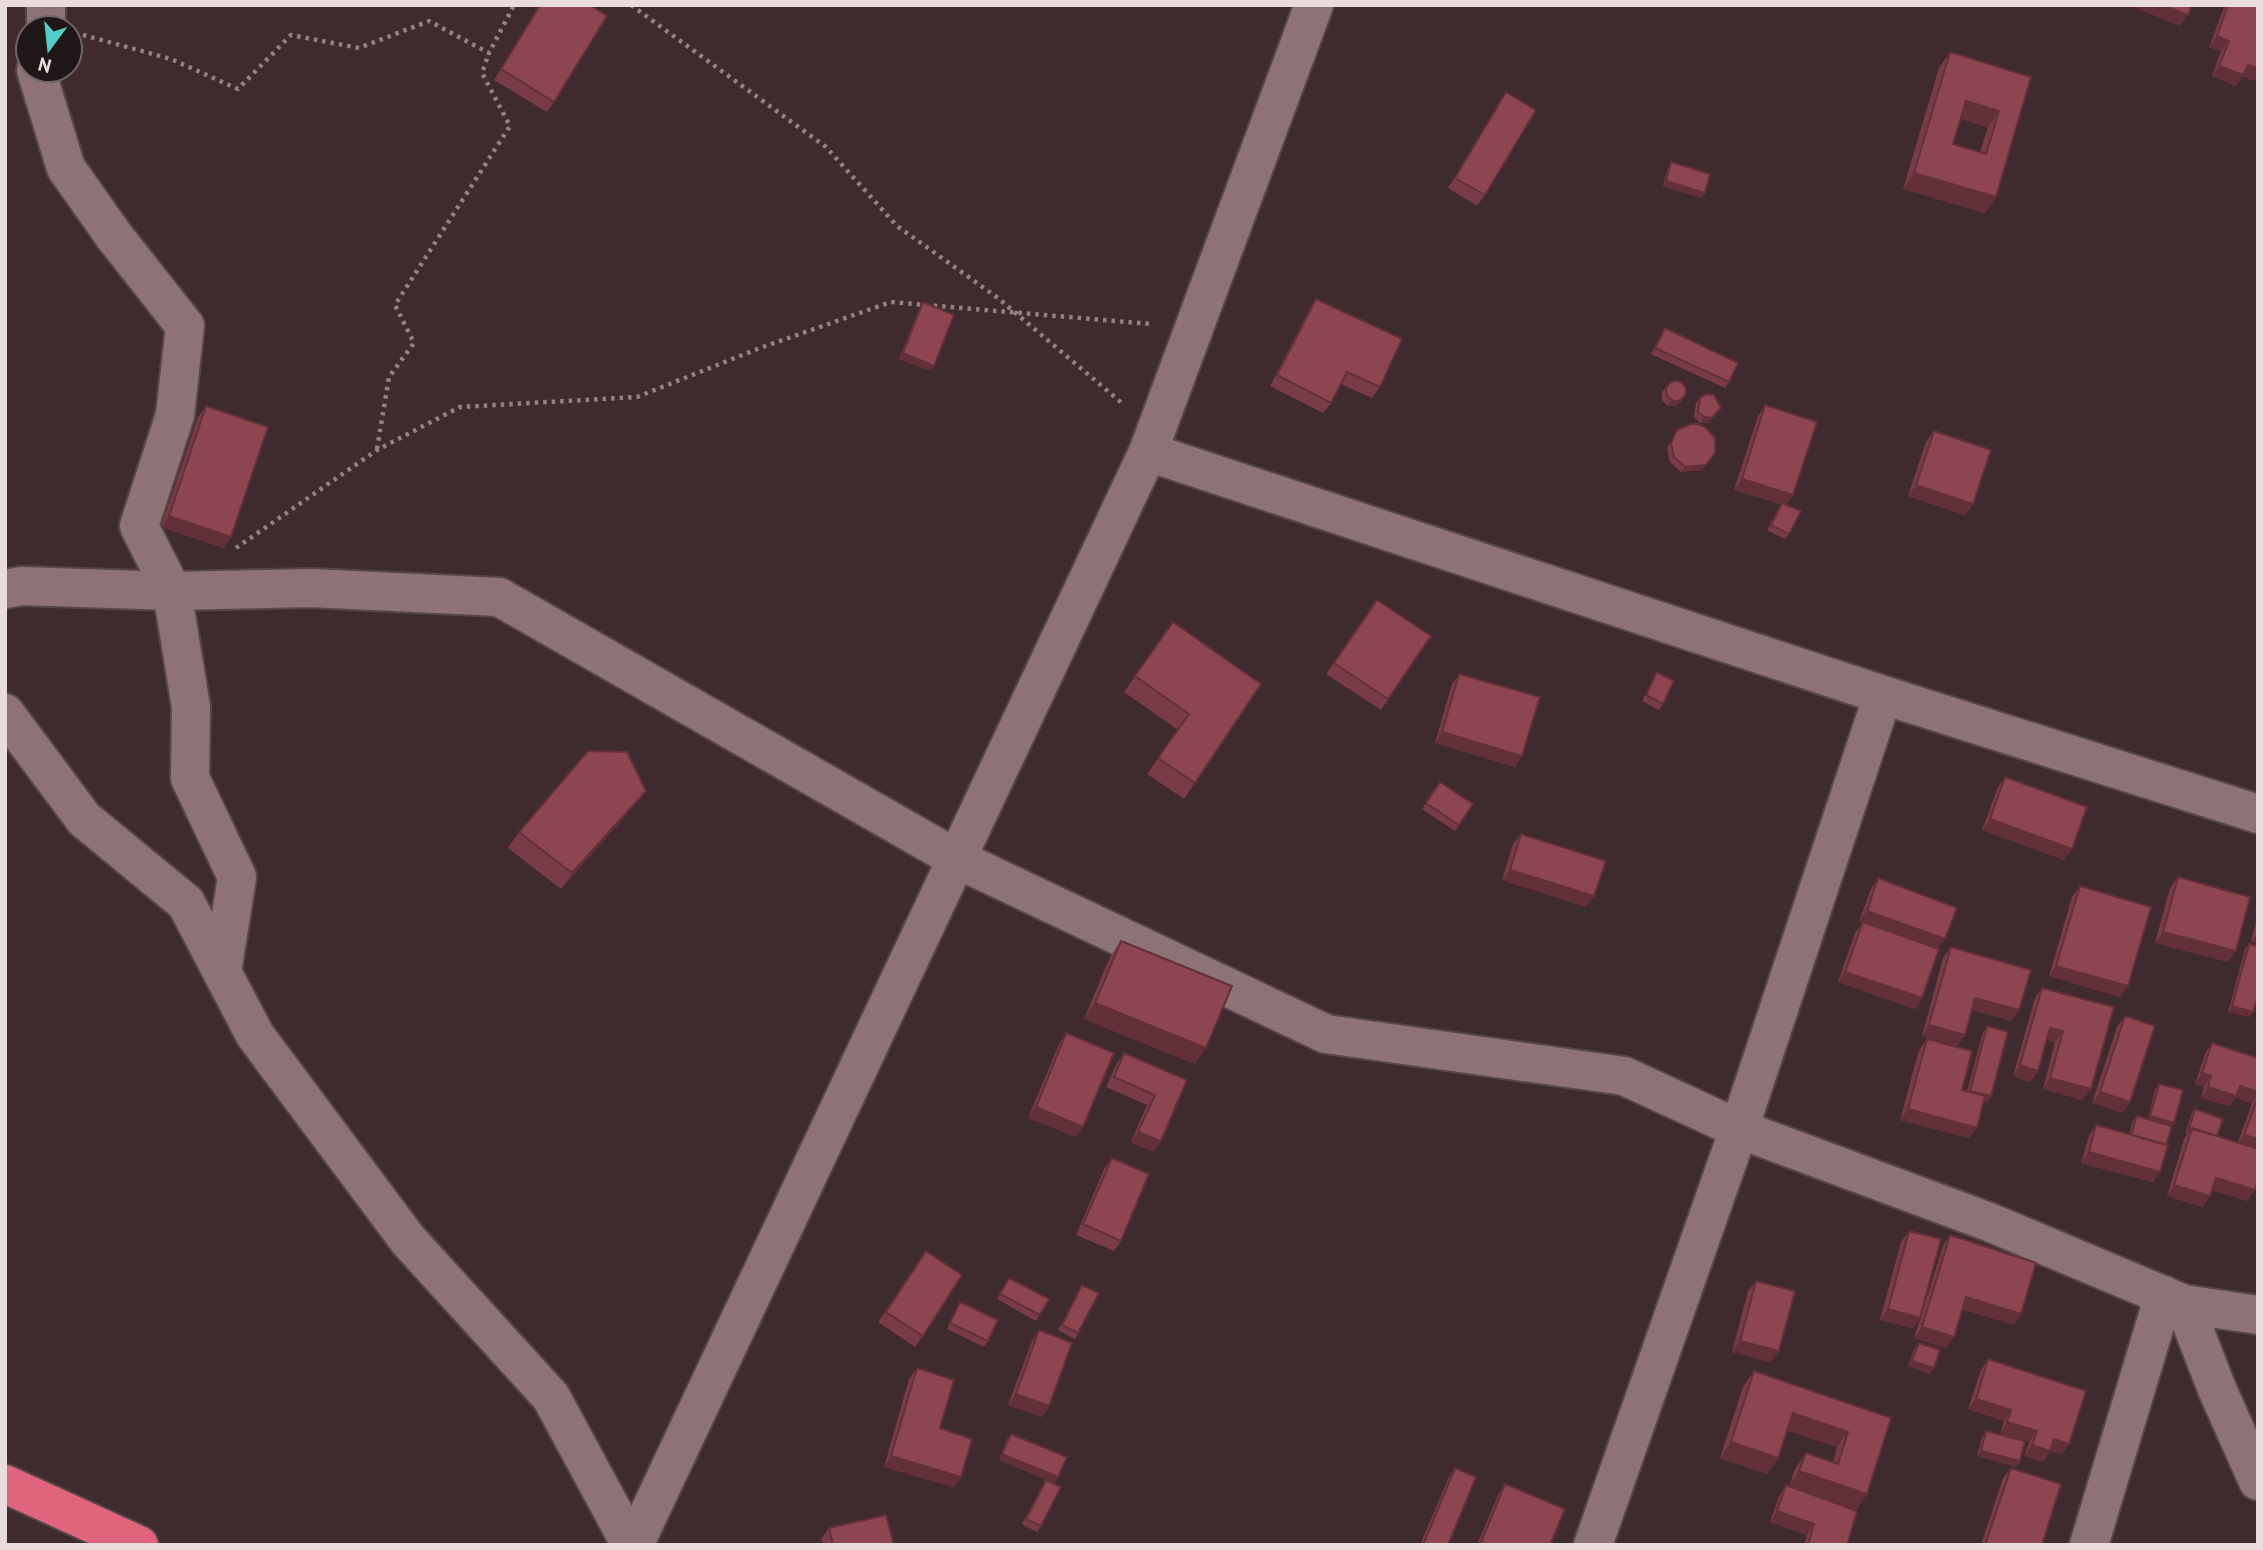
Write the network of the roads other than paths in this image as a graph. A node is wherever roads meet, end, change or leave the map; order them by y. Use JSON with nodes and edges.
{"nodes":[{"id":1,"x":1314,"y":5,"type":"edge"},
{"id":2,"x":40,"y":84,"type":"edge"},
{"id":3,"x":1152,"y":442,"type":"junction"},
{"id":4,"x":5,"y":589,"type":"edge"},
{"id":5,"x":172,"y":592,"type":"junction"},
{"id":6,"x":1883,"y":695,"type":"junction"},
{"id":7,"x":5,"y":713,"type":"edge"},
{"id":8,"x":2258,"y":814,"type":"edge"},
{"id":9,"x":957,"y":859,"type":"junction"},
{"id":10,"x":222,"y":972,"type":"junction"},
{"id":11,"x":1739,"y":1129,"type":"junction"},
{"id":12,"x":2174,"y":1299,"type":"junction"},
{"id":13,"x":2258,"y":1315,"type":"edge"},
{"id":14,"x":2258,"y":1481,"type":"edge"},
{"id":15,"x":5,"y":1484,"type":"edge"},
{"id":16,"x":139,"y":1545,"type":"edge"},
{"id":17,"x":633,"y":1545,"type":"edge"},
{"id":18,"x":1593,"y":1545,"type":"edge"},
{"id":19,"x":2089,"y":1545,"type":"edge"}],
"edges":[{"from":1,"to":3,"type":"street"},
{"from":2,"to":5,"type":"street"},
{"from":3,"to":6,"type":"street"},
{"from":3,"to":9,"type":"street"},
{"from":4,"to":5,"type":"street"},
{"from":5,"to":9,"type":"street"},
{"from":5,"to":10,"type":"street"},
{"from":6,"to":8,"type":"street"},
{"from":6,"to":11,"type":"street"},
{"from":7,"to":10,"type":"street"},
{"from":9,"to":11,"type":"street"},
{"from":9,"to":17,"type":"street"},
{"from":10,"to":17,"type":"street"},
{"from":11,"to":12,"type":"street"},
{"from":11,"to":18,"type":"street"},
{"from":12,"to":13,"type":"street"},
{"from":12,"to":14,"type":"street"},
{"from":12,"to":19,"type":"street"},
{"from":15,"to":16,"type":"highway"}]}
